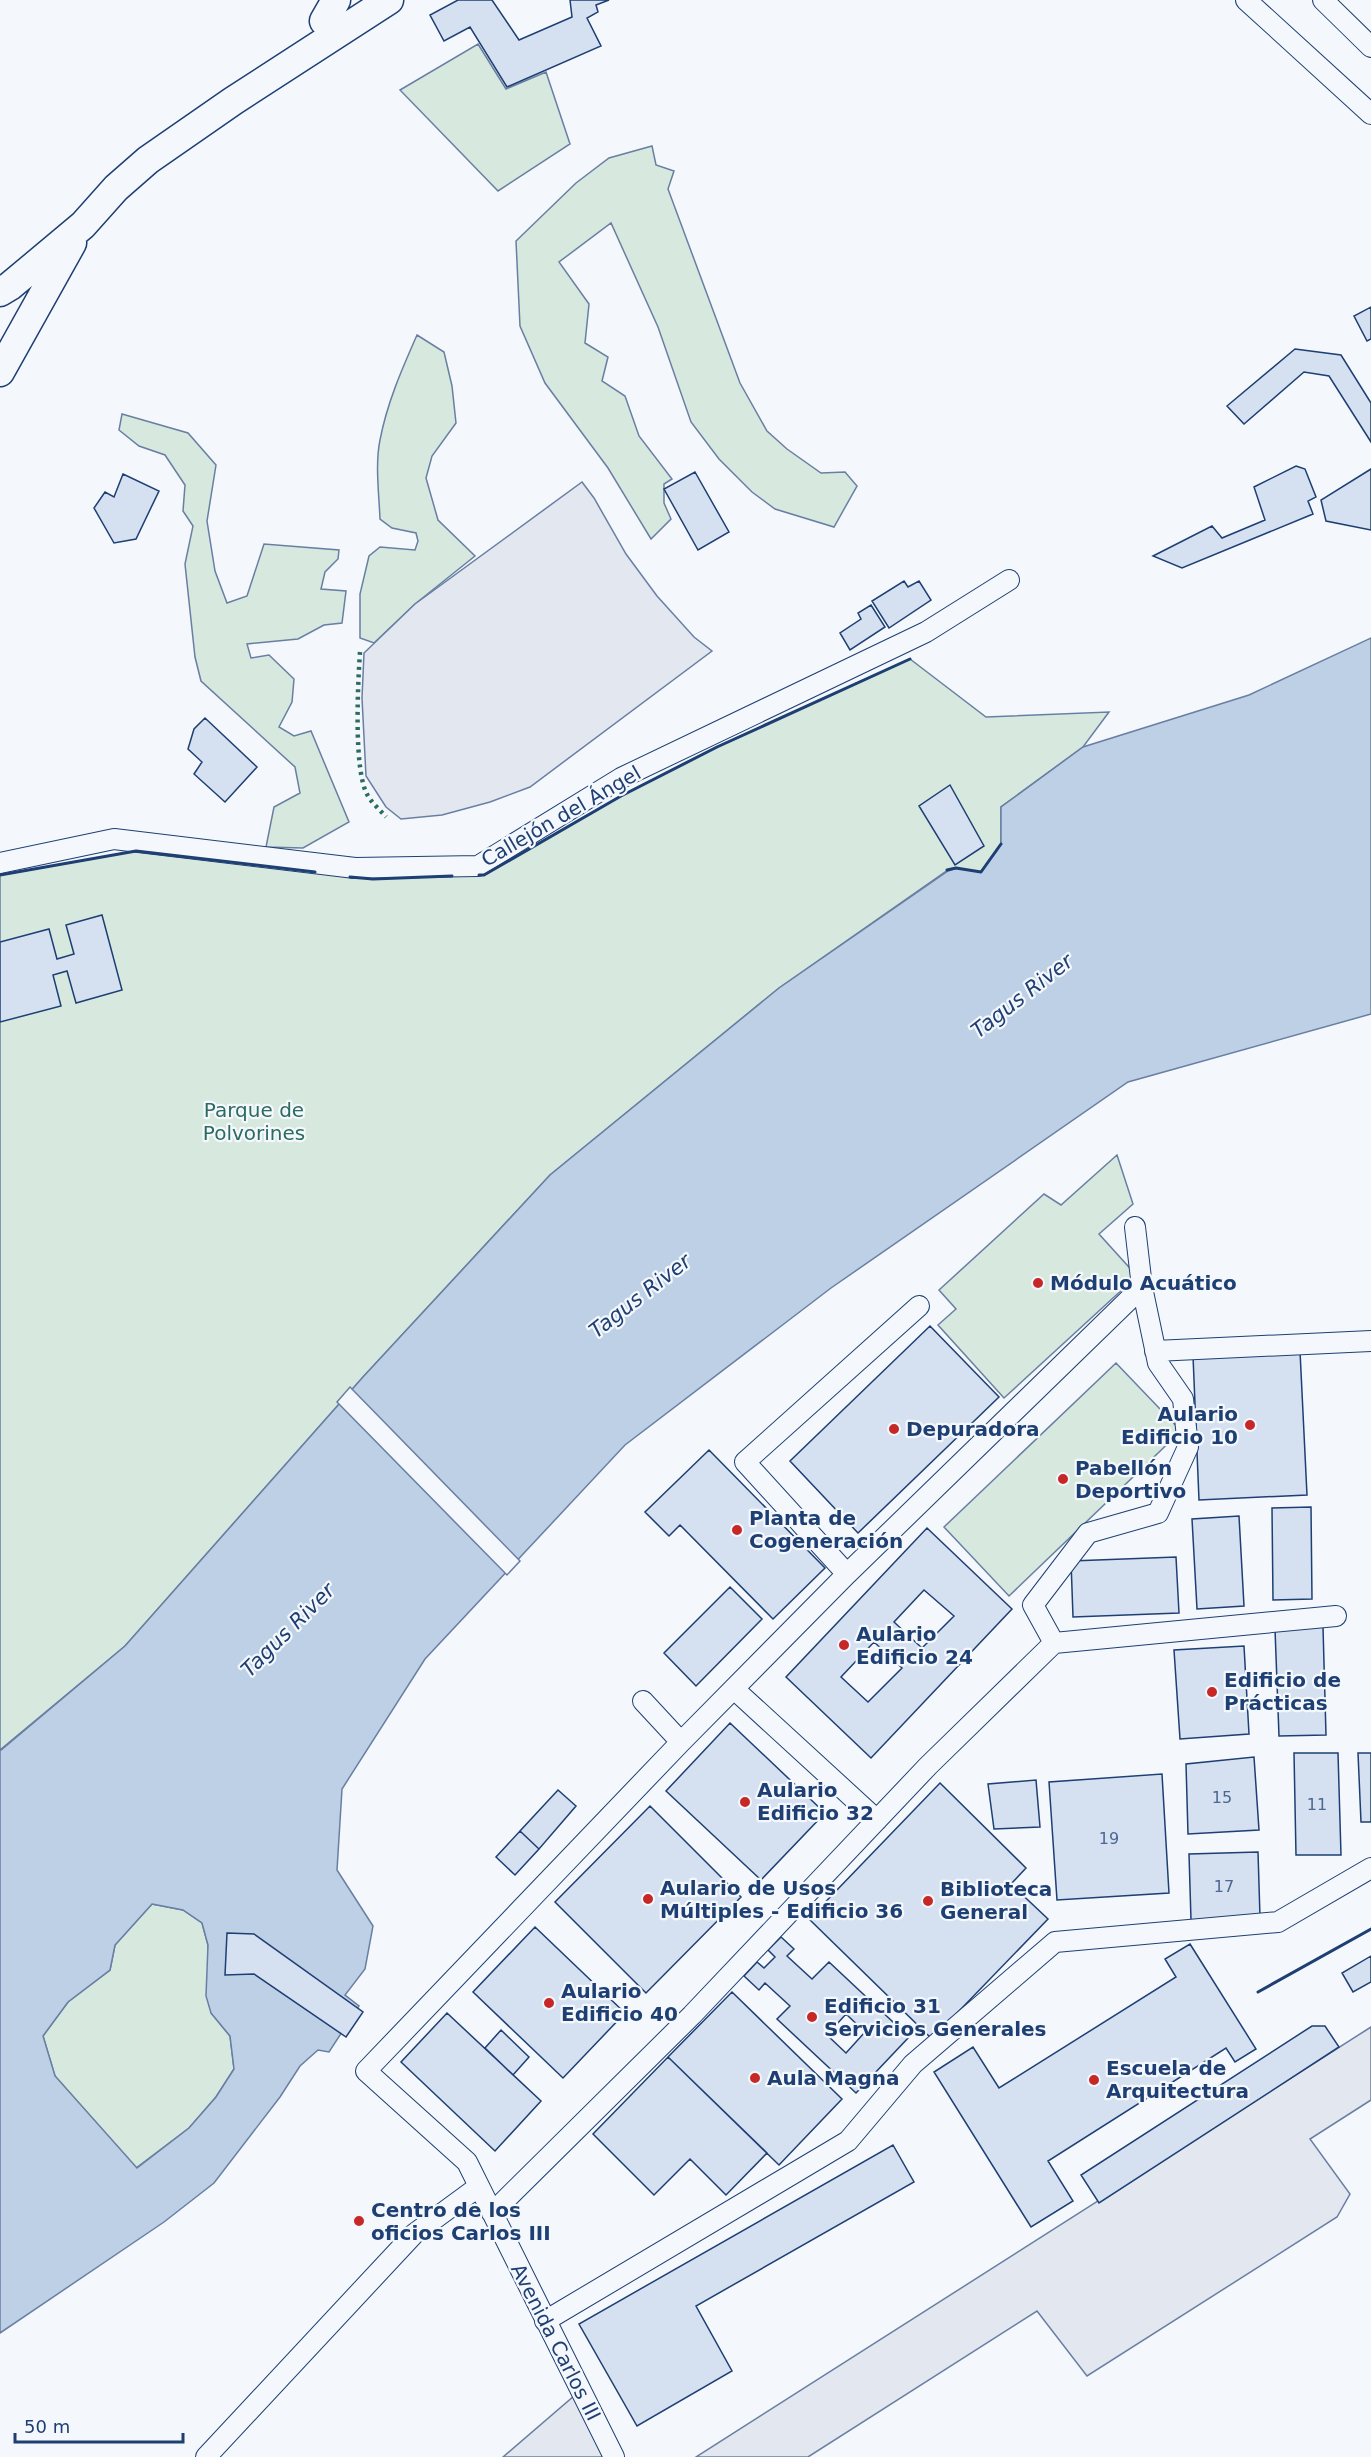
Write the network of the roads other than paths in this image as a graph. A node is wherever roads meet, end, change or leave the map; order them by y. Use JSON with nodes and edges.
{"nodes":[{"id":1,"x":356,"y":0,"type":"edge"},
{"id":2,"x":389,"y":0,"type":"edge"},
{"id":3,"x":1246,"y":0,"type":"edge"},
{"id":4,"x":1323,"y":0,"type":"edge"},
{"id":5,"x":330,"y":10,"type":"edge"},
{"id":6,"x":1371,"y":47,"type":"edge"},
{"id":7,"x":1371,"y":114,"type":"edge"},
{"id":8,"x":148,"y":160,"type":"junction"},
{"id":9,"x":83,"y":225,"type":"junction"},
{"id":10,"x":0,"y":292,"type":"edge"},
{"id":11,"x":0,"y":372,"type":"edge"},
{"id":12,"x":1009,"y":580,"type":"dead end"},
{"id":13,"x":0,"y":862,"type":"edge"},
{"id":14,"x":1135,"y":1227,"type":"dead end"},
{"id":15,"x":1143,"y":1287,"type":"junction"},
{"id":16,"x":919,"y":1306,"type":"dead end"},
{"id":17,"x":1371,"y":1341,"type":"edge"},
{"id":18,"x":1155,"y":1351,"type":"junction"},
{"id":19,"x":847,"y":1574,"type":"junction"},
{"id":20,"x":1336,"y":1616,"type":"dead end"},
{"id":21,"x":1054,"y":1643,"type":"junction"},
{"id":22,"x":734,"y":1689,"type":"junction"},
{"id":23,"x":643,"y":1701,"type":"dead end"},
{"id":24,"x":681,"y":1742,"type":"junction"},
{"id":25,"x":877,"y":1820,"type":"junction"},
{"id":26,"x":1371,"y":1868,"type":"edge"},
{"id":27,"x":478,"y":2187,"type":"junction"},
{"id":28,"x":492,"y":2212,"type":"junction"},
{"id":29,"x":545,"y":2321,"type":"junction"},
{"id":30,"x":206,"y":2457,"type":"edge"},
{"id":31,"x":614,"y":2457,"type":"edge"}],
"edges":[{"from":1,"to":5,"type":"main road"},
{"from":2,"to":8,"type":"main road"},
{"from":3,"to":7,"type":"street"},
{"from":4,"to":6,"type":"street"},
{"from":5,"to":8,"type":"main road"},
{"from":8,"to":9,"type":"main road"},
{"from":9,"to":10,"type":"main road"},
{"from":9,"to":11,"type":"main road"},
{"from":12,"to":13,"type":"street","name":"Callejón del Ángel"},
{"from":14,"to":15,"type":"street"},
{"from":15,"to":18,"type":"street"},
{"from":15,"to":19,"type":"street"},
{"from":16,"to":19,"type":"street"},
{"from":17,"to":18,"type":"street"},
{"from":18,"to":21,"type":"street"},
{"from":19,"to":22,"type":"street"},
{"from":20,"to":21,"type":"street"},
{"from":21,"to":25,"type":"street"},
{"from":22,"to":24,"type":"street"},
{"from":22,"to":25,"type":"street"},
{"from":23,"to":24,"type":"street"},
{"from":24,"to":27,"type":"street","name":"Avenida Carlos III"},
{"from":25,"to":28,"type":"street"},
{"from":26,"to":29,"type":"street"},
{"from":27,"to":28,"type":"street","name":"Avenida Carlos III"},
{"from":27,"to":30,"type":"street"},
{"from":28,"to":29,"type":"street","name":"Avenida Carlos III"},
{"from":29,"to":31,"type":"street","name":"Avenida Carlos III"}]}
